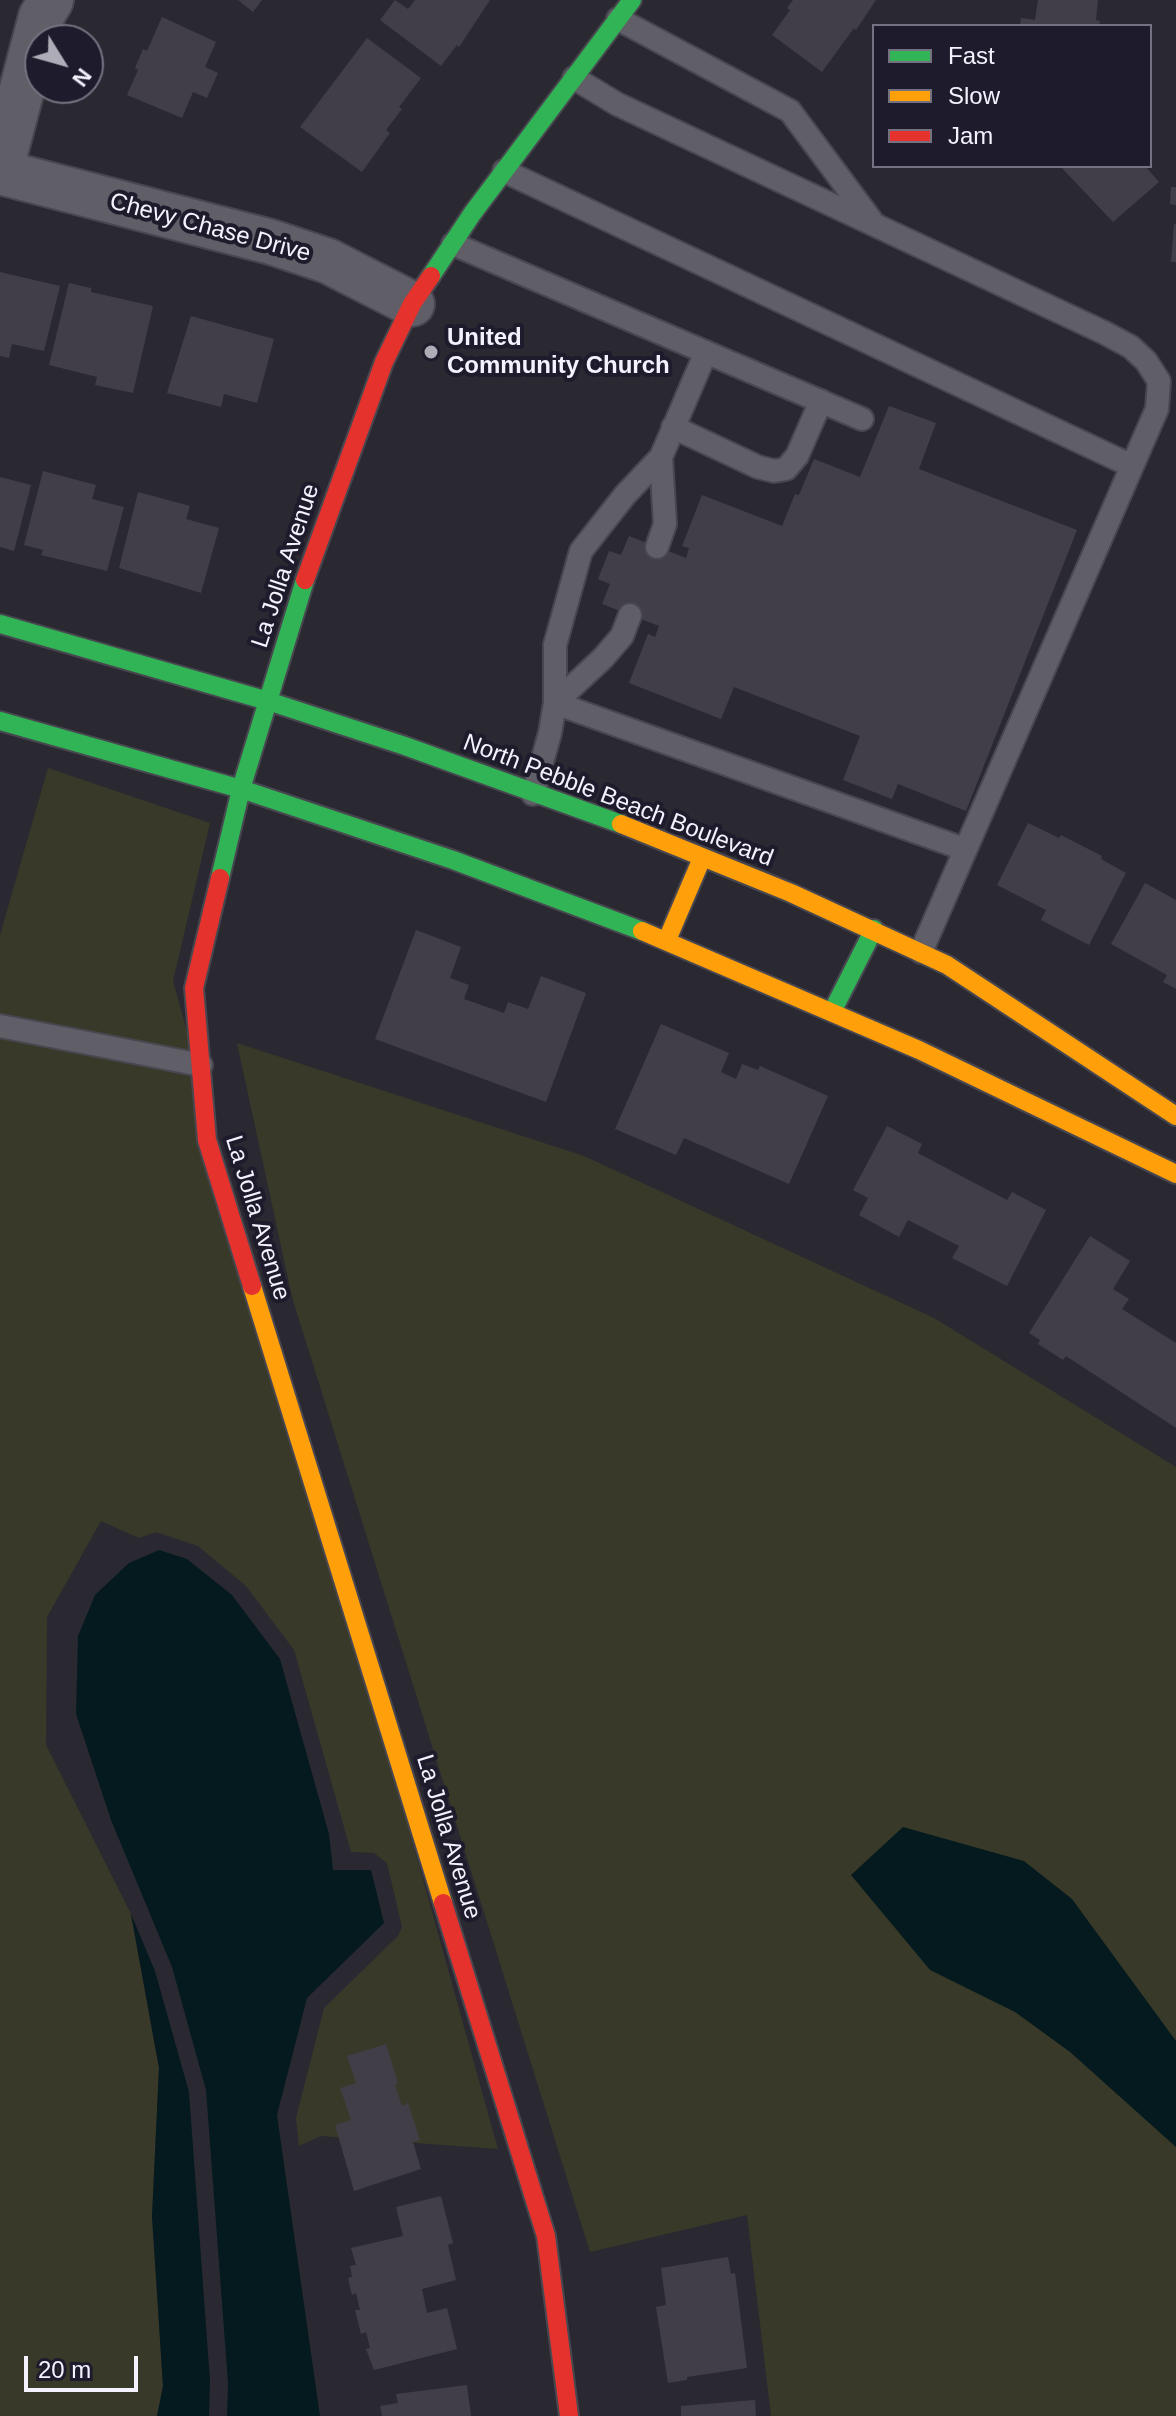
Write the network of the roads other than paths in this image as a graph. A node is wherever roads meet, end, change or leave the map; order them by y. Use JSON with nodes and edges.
{"nodes":[{"id":1,"x":51,"y":0,"type":"edge"},
{"id":2,"x":632,"y":0,"type":"edge"},
{"id":3,"x":618,"y":19,"type":"junction"},
{"id":4,"x":574,"y":78,"type":"junction"},
{"id":5,"x":504,"y":171,"type":"junction"},
{"id":6,"x":0,"y":172,"type":"edge"},
{"id":7,"x":875,"y":224,"type":"junction"},
{"id":8,"x":453,"y":244,"type":"junction"},
{"id":9,"x":412,"y":304,"type":"junction"},
{"id":10,"x":706,"y":352,"type":"junction"},
{"id":11,"x":821,"y":401,"type":"junction"},
{"id":12,"x":862,"y":419,"type":"dead end"},
{"id":13,"x":673,"y":427,"type":"junction"},
{"id":14,"x":661,"y":457,"type":"junction"},
{"id":15,"x":1132,"y":466,"type":"junction"},
{"id":16,"x":657,"y":547,"type":"dead end"},
{"id":17,"x":630,"y":615,"type":"dead end"},
{"id":18,"x":0,"y":624,"type":"edge"},
{"id":19,"x":268,"y":701,"type":"junction"},
{"id":20,"x":555,"y":703,"type":"junction"},
{"id":21,"x":0,"y":721,"type":"edge"},
{"id":22,"x":241,"y":789,"type":"junction"},
{"id":23,"x":533,"y":794,"type":"junction"},
{"id":24,"x":964,"y":849,"type":"junction"},
{"id":25,"x":702,"y":858,"type":"junction"},
{"id":26,"x":874,"y":929,"type":"junction"},
{"id":27,"x":667,"y":940,"type":"junction"},
{"id":28,"x":921,"y":952,"type":"junction"},
{"id":29,"x":832,"y":1012,"type":"junction"},
{"id":30,"x":0,"y":1026,"type":"edge"},
{"id":31,"x":201,"y":1065,"type":"junction"},
{"id":32,"x":1176,"y":1116,"type":"edge"},
{"id":33,"x":1176,"y":1174,"type":"edge"},
{"id":34,"x":569,"y":2416,"type":"edge"}],
"edges":[{"from":1,"to":6,"type":"street"},
{"from":2,"to":3,"type":"street","name":"La Jolla Avenue"},
{"from":3,"to":4,"type":"street","name":"La Jolla Avenue"},
{"from":3,"to":7,"type":"lane"},
{"from":4,"to":5,"type":"street","name":"La Jolla Avenue"},
{"from":4,"to":7,"type":"lane"},
{"from":5,"to":8,"type":"street","name":"La Jolla Avenue"},
{"from":5,"to":15,"type":"lane"},
{"from":6,"to":9,"type":"street","name":"Chevy Chase Drive"},
{"from":7,"to":15,"type":"lane"},
{"from":8,"to":9,"type":"street","name":"La Jolla Avenue"},
{"from":8,"to":10,"type":"lane"},
{"from":9,"to":19,"type":"street","name":"La Jolla Avenue"},
{"from":10,"to":11,"type":"lane"},
{"from":10,"to":13,"type":"lane"},
{"from":11,"to":12,"type":"lane"},
{"from":11,"to":13,"type":"lane"},
{"from":13,"to":14,"type":"lane"},
{"from":14,"to":16,"type":"lane"},
{"from":14,"to":20,"type":"lane"},
{"from":15,"to":24,"type":"lane"},
{"from":17,"to":20,"type":"lane"},
{"from":18,"to":19,"type":"street","name":"North Pebble Beach Boulevard"},
{"from":19,"to":22,"type":"street","name":"La Jolla Avenue"},
{"from":19,"to":23,"type":"street","name":"North Pebble Beach Boulevard"},
{"from":20,"to":23,"type":"lane"},
{"from":20,"to":24,"type":"lane"},
{"from":21,"to":22,"type":"street"},
{"from":22,"to":27,"type":"street"},
{"from":22,"to":31,"type":"street","name":"La Jolla Avenue"},
{"from":23,"to":25,"type":"street","name":"North Pebble Beach Boulevard"},
{"from":24,"to":28,"type":"lane"},
{"from":25,"to":26,"type":"street","name":"North Pebble Beach Boulevard"},
{"from":25,"to":27,"type":"street"},
{"from":26,"to":28,"type":"street","name":"North Pebble Beach Boulevard"},
{"from":26,"to":29,"type":"street"},
{"from":27,"to":29,"type":"street"},
{"from":28,"to":32,"type":"street","name":"North Pebble Beach Boulevard"},
{"from":29,"to":33,"type":"street"},
{"from":30,"to":31,"type":"lane"},
{"from":31,"to":34,"type":"street","name":"La Jolla Avenue"}]}
